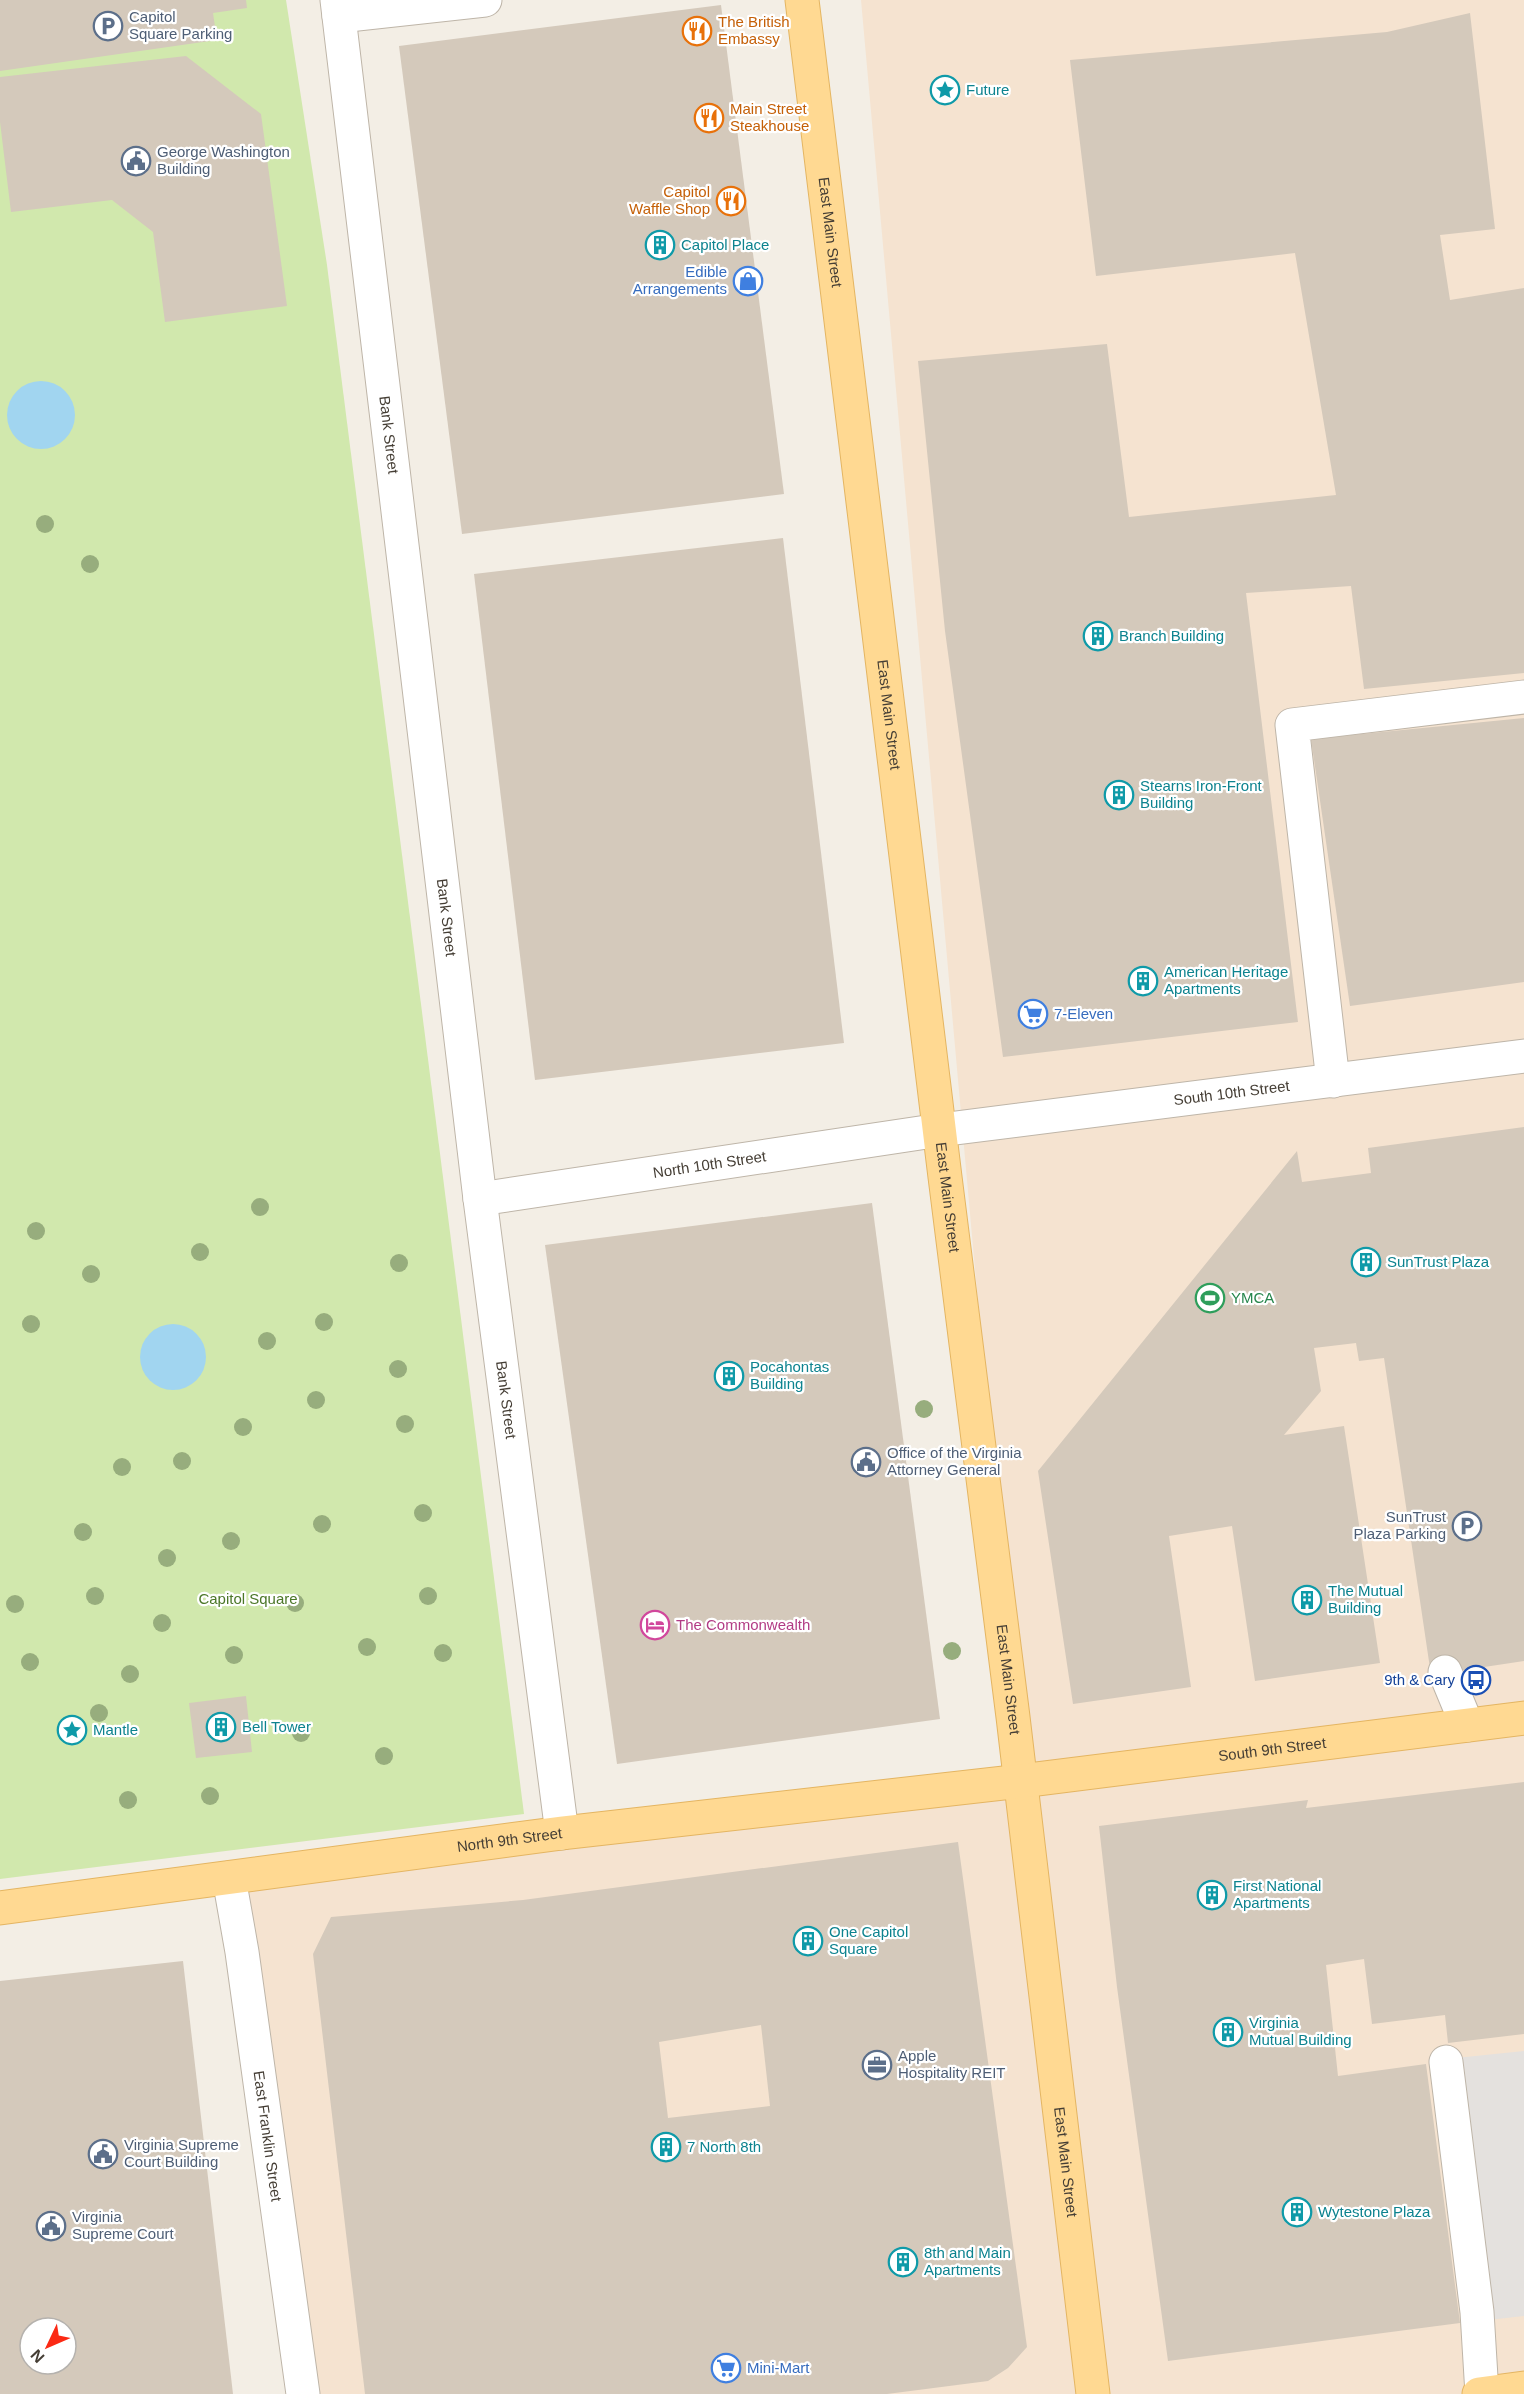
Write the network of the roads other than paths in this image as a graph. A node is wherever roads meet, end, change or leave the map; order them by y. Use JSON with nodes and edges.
{"nodes":[{"id":1,"x":485,"y":0,"type":"edge"},
{"id":2,"x":802,"y":0,"type":"edge"},
{"id":3,"x":338,"y":8,"type":"edge"},
{"id":4,"x":1524,"y":697,"type":"edge"},
{"id":5,"x":1524,"y":1056,"type":"edge"},
{"id":6,"x":1333,"y":1081,"type":"junction"},
{"id":7,"x":940,"y":1130,"type":"junction"},
{"id":8,"x":480,"y":1199,"type":"junction"},
{"id":9,"x":1446,"y":1672,"type":"dead end"},
{"id":10,"x":1524,"y":1718,"type":"edge"},
{"id":11,"x":1467,"y":1725,"type":"junction"},
{"id":12,"x":1021,"y":1781,"type":"junction"},
{"id":13,"x":562,"y":1833,"type":"junction"},
{"id":14,"x":229,"y":1878,"type":"junction"},
{"id":15,"x":0,"y":1908,"type":"edge"},
{"id":16,"x":1446,"y":2062,"type":"dead end"},
{"id":17,"x":1524,"y":2388,"type":"edge"},
{"id":18,"x":303,"y":2394,"type":"edge"},
{"id":19,"x":1093,"y":2394,"type":"edge"},
{"id":20,"x":1481,"y":2394,"type":"edge"}],
"edges":[{"from":1,"to":3,"type":"street"},
{"from":2,"to":7,"type":"main road","name":"East Main Street"},
{"from":3,"to":8,"type":"street","name":"Bank Street"},
{"from":4,"to":6,"type":"street"},
{"from":5,"to":6,"type":"street","name":"South 10th Street"},
{"from":6,"to":7,"type":"street","name":"South 10th Street"},
{"from":7,"to":8,"type":"street","name":"North 10th Street"},
{"from":7,"to":12,"type":"main road","name":"East Main Street"},
{"from":8,"to":13,"type":"street","name":"Bank Street"},
{"from":9,"to":11,"type":"street"},
{"from":10,"to":11,"type":"main road","name":"South 9th Street"},
{"from":11,"to":12,"type":"main road","name":"South 9th Street"},
{"from":12,"to":13,"type":"main road","name":"North 9th Street"},
{"from":12,"to":19,"type":"main road","name":"East Main Street"},
{"from":13,"to":14,"type":"main road","name":"North 9th Street"},
{"from":14,"to":15,"type":"main road","name":"North 9th Street"},
{"from":14,"to":18,"type":"street","name":"East Franklin Street"},
{"from":16,"to":20,"type":"street"},
{"from":17,"to":20,"type":"main road"}]}
